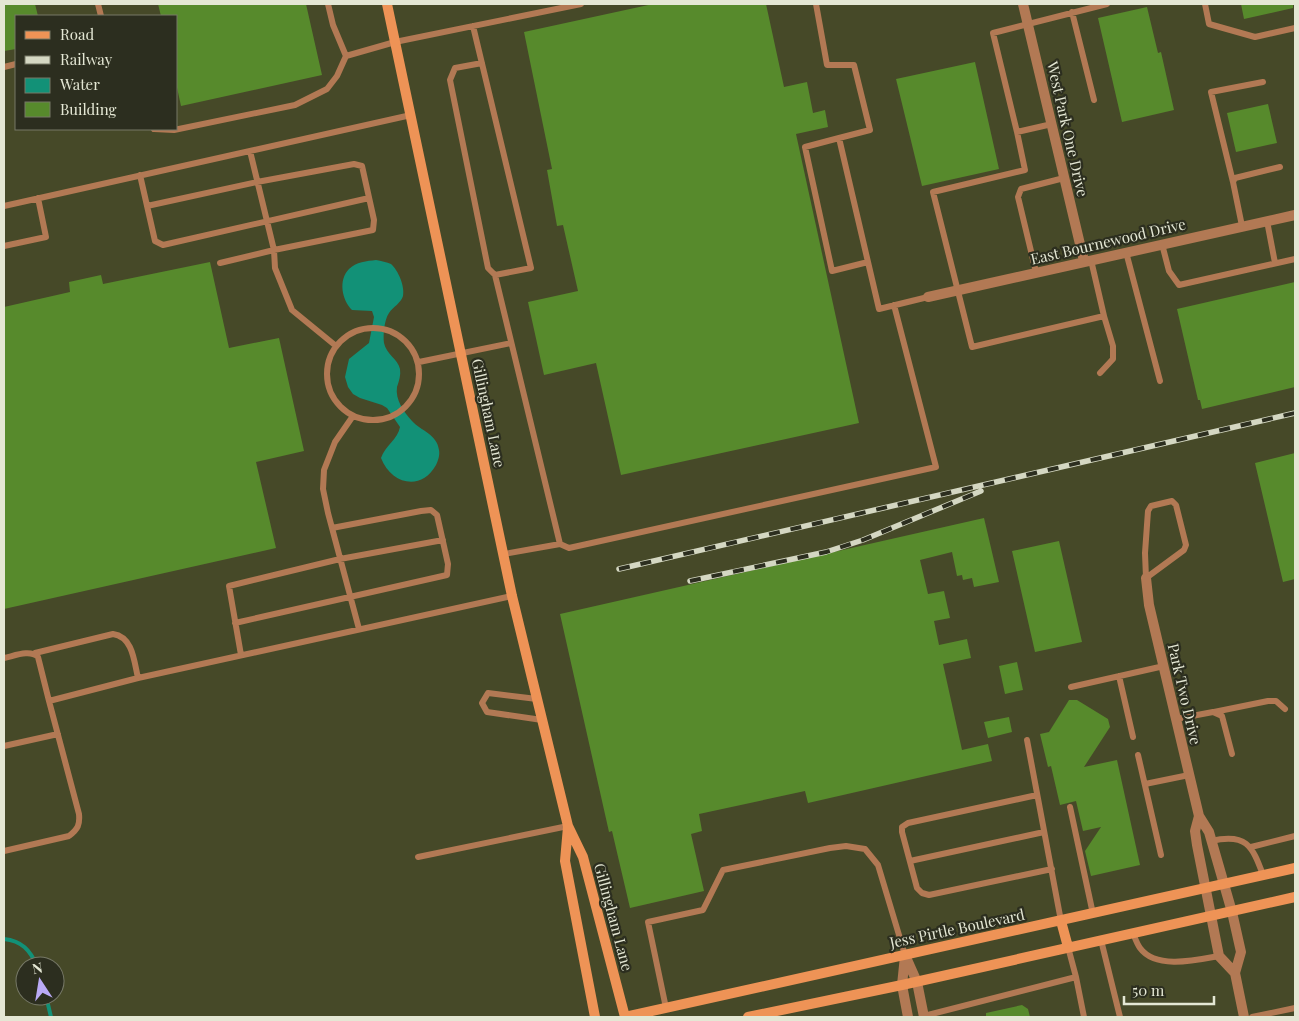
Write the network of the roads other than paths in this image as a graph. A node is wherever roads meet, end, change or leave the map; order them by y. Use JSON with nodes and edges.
{"nodes":[{"id":1,"x":328,"y":4,"type":"edge"},
{"id":2,"x":387,"y":4,"type":"edge"},
{"id":3,"x":581,"y":4,"type":"edge"},
{"id":4,"x":816,"y":4,"type":"edge"},
{"id":5,"x":1023,"y":4,"type":"edge"},
{"id":6,"x":1107,"y":4,"type":"edge"},
{"id":7,"x":1205,"y":4,"type":"edge"},
{"id":8,"x":1072,"y":12,"type":"junction"},
{"id":9,"x":1028,"y":23,"type":"junction"},
{"id":10,"x":473,"y":26,"type":"junction"},
{"id":11,"x":1295,"y":28,"type":"edge"},
{"id":12,"x":395,"y":42,"type":"junction"},
{"id":13,"x":346,"y":56,"type":"junction"},
{"id":14,"x":482,"y":63,"type":"junction"},
{"id":15,"x":1263,"y":82,"type":"dead end"},
{"id":16,"x":1094,"y":100,"type":"dead end"},
{"id":17,"x":411,"y":115,"type":"junction"},
{"id":18,"x":1052,"y":124,"type":"junction"},
{"id":19,"x":178,"y":129,"type":"edge"},
{"id":20,"x":1016,"y":132,"type":"junction"},
{"id":21,"x":839,"y":138,"type":"junction"},
{"id":22,"x":250,"y":151,"type":"junction"},
{"id":23,"x":1280,"y":168,"type":"dead end"},
{"id":24,"x":140,"y":175,"type":"junction"},
{"id":25,"x":1064,"y":178,"type":"junction"},
{"id":26,"x":258,"y":182,"type":"junction"},
{"id":27,"x":1233,"y":182,"type":"junction"},
{"id":28,"x":38,"y":198,"type":"junction"},
{"id":29,"x":369,"y":198,"type":"junction"},
{"id":30,"x":4,"y":206,"type":"edge"},
{"id":31,"x":147,"y":206,"type":"junction"},
{"id":32,"x":1295,"y":215,"type":"edge"},
{"id":33,"x":267,"y":221,"type":"junction"},
{"id":34,"x":1267,"y":221,"type":"junction"},
{"id":35,"x":1242,"y":226,"type":"junction"},
{"id":36,"x":1162,"y":244,"type":"junction"},
{"id":37,"x":4,"y":246,"type":"edge"},
{"id":38,"x":274,"y":250,"type":"junction"},
{"id":39,"x":1126,"y":252,"type":"junction"},
{"id":40,"x":1295,"y":259,"type":"edge"},
{"id":41,"x":1087,"y":261,"type":"junction"},
{"id":42,"x":868,"y":262,"type":"junction"},
{"id":43,"x":220,"y":263,"type":"dead end"},
{"id":44,"x":1275,"y":263,"type":"junction"},
{"id":45,"x":1036,"y":272,"type":"junction"},
{"id":46,"x":495,"y":275,"type":"junction"},
{"id":47,"x":957,"y":290,"type":"junction"},
{"id":48,"x":928,"y":297,"type":"joint"},
{"id":49,"x":894,"y":305,"type":"junction"},
{"id":50,"x":1104,"y":316,"type":"junction"},
{"id":51,"x":511,"y":343,"type":"junction"},
{"id":52,"x":336,"y":346,"type":"junction"},
{"id":53,"x":461,"y":353,"type":"junction"},
{"id":54,"x":419,"y":362,"type":"junction"},
{"id":55,"x":1100,"y":373,"type":"dead end"},
{"id":56,"x":1160,"y":382,"type":"dead end"},
{"id":57,"x":353,"y":416,"type":"junction"},
{"id":58,"x":332,"y":528,"type":"junction"},
{"id":59,"x":443,"y":540,"type":"junction"},
{"id":60,"x":560,"y":544,"type":"junction"},
{"id":61,"x":504,"y":554,"type":"junction"},
{"id":62,"x":340,"y":559,"type":"junction"},
{"id":63,"x":1146,"y":578,"type":"junction"},
{"id":64,"x":350,"y":596,"type":"junction"},
{"id":65,"x":512,"y":596,"type":"junction"},
{"id":66,"x":235,"y":623,"type":"junction"},
{"id":67,"x":358,"y":630,"type":"junction"},
{"id":68,"x":35,"y":653,"type":"junction"},
{"id":69,"x":241,"y":656,"type":"junction"},
{"id":70,"x":4,"y":658,"type":"edge"},
{"id":71,"x":1164,"y":666,"type":"junction"},
{"id":72,"x":1119,"y":676,"type":"junction"},
{"id":73,"x":138,"y":678,"type":"junction"},
{"id":74,"x":1071,"y":687,"type":"dead end"},
{"id":75,"x":537,"y":699,"type":"junction"},
{"id":76,"x":49,"y":701,"type":"junction"},
{"id":77,"x":1285,"y":709,"type":"dead end"},
{"id":78,"x":1212,"y":712,"type":"junction"},
{"id":79,"x":1176,"y":719,"type":"junction"},
{"id":80,"x":542,"y":720,"type":"junction"},
{"id":81,"x":58,"y":734,"type":"junction"},
{"id":82,"x":1134,"y":737,"type":"dead end"},
{"id":83,"x":1027,"y":740,"type":"dead end"},
{"id":84,"x":4,"y":746,"type":"edge"},
{"id":85,"x":1232,"y":754,"type":"dead end"},
{"id":86,"x":1138,"y":755,"type":"dead end"},
{"id":87,"x":1189,"y":775,"type":"junction"},
{"id":88,"x":1145,"y":784,"type":"junction"},
{"id":89,"x":1037,"y":795,"type":"junction"},
{"id":90,"x":1070,"y":807,"type":"dead end"},
{"id":91,"x":1198,"y":816,"type":"junction"},
{"id":92,"x":568,"y":826,"type":"junction"},
{"id":93,"x":1044,"y":832,"type":"junction"},
{"id":94,"x":1295,"y":836,"type":"edge"},
{"id":95,"x":1212,"y":842,"type":"junction"},
{"id":96,"x":1251,"y":847,"type":"junction"},
{"id":97,"x":4,"y":851,"type":"edge"},
{"id":98,"x":1161,"y":855,"type":"dead end"},
{"id":99,"x":418,"y":856,"type":"dead end"},
{"id":100,"x":910,"y":861,"type":"junction"},
{"id":101,"x":1295,"y":868,"type":"edge"},
{"id":102,"x":1052,"y":869,"type":"junction"},
{"id":103,"x":1263,"y":875,"type":"junction"},
{"id":104,"x":1224,"y":884,"type":"junction"},
{"id":105,"x":1205,"y":888,"type":"junction"},
{"id":106,"x":1295,"y":897,"type":"edge"},
{"id":107,"x":1232,"y":912,"type":"junction"},
{"id":108,"x":1093,"y":914,"type":"junction"},
{"id":109,"x":1211,"y":916,"type":"junction"},
{"id":110,"x":1062,"y":921,"type":"junction"},
{"id":111,"x":1133,"y":933,"type":"junction"},
{"id":112,"x":1101,"y":940,"type":"junction"},
{"id":113,"x":1068,"y":947,"type":"junction"},
{"id":114,"x":905,"y":955,"type":"junction"},
{"id":115,"x":1219,"y":956,"type":"junction"},
{"id":116,"x":1235,"y":973,"type":"junction"},
{"id":117,"x":1076,"y":977,"type":"junction"},
{"id":118,"x":917,"y":982,"type":"junction"},
{"id":119,"x":902,"y":986,"type":"junction"},
{"id":120,"x":666,"y":1008,"type":"junction"},
{"id":121,"x":1295,"y":1008,"type":"edge"},
{"id":122,"x":786,"y":1013,"type":"edge"},
{"id":123,"x":924,"y":1016,"type":"edge"},
{"id":124,"x":595,"y":1017,"type":"edge"},
{"id":125,"x":625,"y":1017,"type":"edge"},
{"id":126,"x":748,"y":1017,"type":"edge"},
{"id":127,"x":908,"y":1017,"type":"edge"},
{"id":128,"x":1084,"y":1017,"type":"edge"},
{"id":129,"x":1120,"y":1017,"type":"edge"},
{"id":130,"x":1244,"y":1017,"type":"edge"},
{"id":131,"x":1252,"y":1017,"type":"edge"}],
"edges":[{"from":1,"to":13,"type":"lane"},
{"from":2,"to":12,"type":"street","name":"Gillingham Lane"},
{"from":3,"to":10,"type":"lane"},
{"from":4,"to":21,"type":"lane"},
{"from":5,"to":9,"type":"street","name":"West Park One Drive"},
{"from":6,"to":8,"type":"lane"},
{"from":7,"to":11,"type":"lane"},
{"from":8,"to":9,"type":"lane"},
{"from":8,"to":16,"type":"lane"},
{"from":9,"to":18,"type":"street","name":"West Park One Drive"},
{"from":9,"to":20,"type":"lane"},
{"from":10,"to":12,"type":"lane"},
{"from":10,"to":14,"type":"lane"},
{"from":12,"to":13,"type":"lane"},
{"from":12,"to":17,"type":"street","name":"Gillingham Lane"},
{"from":13,"to":19,"type":"lane"},
{"from":14,"to":46,"type":"lane"},
{"from":14,"to":46,"type":"lane"},
{"from":15,"to":27,"type":"lane"},
{"from":17,"to":22,"type":"lane"},
{"from":17,"to":53,"type":"street","name":"Gillingham Lane"},
{"from":18,"to":20,"type":"lane"},
{"from":18,"to":25,"type":"street","name":"West Park One Drive"},
{"from":20,"to":47,"type":"lane"},
{"from":21,"to":42,"type":"lane"},
{"from":21,"to":42,"type":"lane"},
{"from":22,"to":24,"type":"lane"},
{"from":22,"to":26,"type":"lane"},
{"from":23,"to":27,"type":"lane"},
{"from":24,"to":28,"type":"lane"},
{"from":24,"to":31,"type":"lane"},
{"from":25,"to":41,"type":"street","name":"West Park One Drive"},
{"from":25,"to":45,"type":"lane"},
{"from":26,"to":29,"type":"lane"},
{"from":26,"to":31,"type":"lane"},
{"from":26,"to":33,"type":"lane"},
{"from":27,"to":35,"type":"lane"},
{"from":28,"to":30,"type":"lane"},
{"from":28,"to":37,"type":"lane"},
{"from":29,"to":33,"type":"lane"},
{"from":29,"to":38,"type":"lane"},
{"from":31,"to":33,"type":"lane"},
{"from":32,"to":34,"type":"street","name":"East Bournewood Drive"},
{"from":33,"to":38,"type":"lane"},
{"from":34,"to":35,"type":"street","name":"East Bournewood Drive"},
{"from":34,"to":44,"type":"lane"},
{"from":35,"to":36,"type":"street","name":"East Bournewood Drive"},
{"from":36,"to":39,"type":"street","name":"East Bournewood Drive"},
{"from":36,"to":44,"type":"lane"},
{"from":38,"to":43,"type":"lane"},
{"from":38,"to":52,"type":"lane"},
{"from":39,"to":41,"type":"street","name":"East Bournewood Drive"},
{"from":39,"to":56,"type":"lane"},
{"from":40,"to":44,"type":"lane"},
{"from":41,"to":45,"type":"street","name":"East Bournewood Drive"},
{"from":41,"to":50,"type":"lane"},
{"from":42,"to":49,"type":"lane"},
{"from":45,"to":47,"type":"street","name":"East Bournewood Drive"},
{"from":46,"to":51,"type":"lane"},
{"from":47,"to":48,"type":"street","name":"East Bournewood Drive"},
{"from":47,"to":50,"type":"lane"},
{"from":48,"to":49,"type":"lane"},
{"from":49,"to":60,"type":"lane"},
{"from":50,"to":55,"type":"lane"},
{"from":51,"to":53,"type":"lane"},
{"from":51,"to":60,"type":"lane"},
{"from":52,"to":54,"type":"lane"},
{"from":52,"to":57,"type":"lane"},
{"from":53,"to":54,"type":"lane"},
{"from":53,"to":61,"type":"street","name":"Gillingham Lane"},
{"from":54,"to":57,"type":"lane"},
{"from":57,"to":58,"type":"lane"},
{"from":58,"to":59,"type":"lane"},
{"from":58,"to":62,"type":"lane"},
{"from":59,"to":62,"type":"lane"},
{"from":59,"to":64,"type":"lane"},
{"from":60,"to":61,"type":"lane"},
{"from":61,"to":65,"type":"street","name":"Gillingham Lane"},
{"from":62,"to":64,"type":"lane"},
{"from":62,"to":66,"type":"lane"},
{"from":63,"to":63,"type":"lane"},
{"from":63,"to":71,"type":"street","name":"Park Two Drive"},
{"from":64,"to":66,"type":"lane"},
{"from":64,"to":67,"type":"lane"},
{"from":65,"to":67,"type":"lane"},
{"from":65,"to":75,"type":"street","name":"Gillingham Lane"},
{"from":66,"to":69,"type":"lane"},
{"from":67,"to":69,"type":"lane"},
{"from":68,"to":70,"type":"lane"},
{"from":68,"to":73,"type":"lane"},
{"from":68,"to":76,"type":"lane"},
{"from":69,"to":73,"type":"lane"},
{"from":71,"to":72,"type":"lane"},
{"from":71,"to":79,"type":"street","name":"Park Two Drive"},
{"from":72,"to":74,"type":"lane"},
{"from":72,"to":82,"type":"lane"},
{"from":73,"to":76,"type":"lane"},
{"from":75,"to":80,"type":"street","name":"Gillingham Lane"},
{"from":75,"to":80,"type":"lane"},
{"from":76,"to":81,"type":"lane"},
{"from":77,"to":78,"type":"lane"},
{"from":78,"to":79,"type":"lane"},
{"from":78,"to":85,"type":"lane"},
{"from":79,"to":87,"type":"street","name":"Park Two Drive"},
{"from":80,"to":92,"type":"street","name":"Gillingham Lane"},
{"from":81,"to":84,"type":"lane"},
{"from":81,"to":97,"type":"lane"},
{"from":83,"to":89,"type":"lane"},
{"from":86,"to":88,"type":"lane"},
{"from":87,"to":88,"type":"lane"},
{"from":87,"to":91,"type":"street","name":"Park Two Drive"},
{"from":88,"to":98,"type":"lane"},
{"from":89,"to":93,"type":"lane"},
{"from":89,"to":100,"type":"lane"},
{"from":90,"to":108,"type":"lane"},
{"from":91,"to":95,"type":"street","name":"Park Two Drive"},
{"from":91,"to":105,"type":"street","name":"Park Two Drive"},
{"from":92,"to":99,"type":"lane"},
{"from":92,"to":124,"type":"street","name":"Gillingham Lane"},
{"from":92,"to":125,"type":"street","name":"Gillingham Lane"},
{"from":93,"to":100,"type":"lane"},
{"from":93,"to":102,"type":"lane"},
{"from":94,"to":96,"type":"lane"},
{"from":95,"to":96,"type":"lane"},
{"from":95,"to":104,"type":"street","name":"Park Two Drive"},
{"from":96,"to":103,"type":"lane"},
{"from":100,"to":102,"type":"lane"},
{"from":101,"to":103,"type":"street","name":"Jess Pirtle Boulevard"},
{"from":102,"to":110,"type":"lane"},
{"from":103,"to":104,"type":"street","name":"Jess Pirtle Boulevard"},
{"from":104,"to":105,"type":"street","name":"Jess Pirtle Boulevard"},
{"from":104,"to":107,"type":"street","name":"Park Two Drive"},
{"from":105,"to":108,"type":"street","name":"Jess Pirtle Boulevard"},
{"from":105,"to":109,"type":"street","name":"Park Two Drive"},
{"from":106,"to":107,"type":"street"},
{"from":107,"to":109,"type":"street"},
{"from":107,"to":116,"type":"street","name":"Park Two Drive"},
{"from":108,"to":110,"type":"street","name":"Jess Pirtle Boulevard"},
{"from":109,"to":111,"type":"street"},
{"from":109,"to":115,"type":"street","name":"Park Two Drive"},
{"from":110,"to":113,"type":"street"},
{"from":110,"to":114,"type":"street","name":"Jess Pirtle Boulevard"},
{"from":111,"to":112,"type":"street"},
{"from":111,"to":115,"type":"lane"},
{"from":112,"to":113,"type":"street"},
{"from":112,"to":129,"type":"lane"},
{"from":113,"to":117,"type":"lane"},
{"from":113,"to":118,"type":"street"},
{"from":114,"to":118,"type":"street"},
{"from":114,"to":119,"type":"street"},
{"from":114,"to":120,"type":"street","name":"Jess Pirtle Boulevard"},
{"from":114,"to":120,"type":"lane"},
{"from":115,"to":116,"type":"street"},
{"from":116,"to":130,"type":"street","name":"Park Two Drive"},
{"from":117,"to":123,"type":"lane"},
{"from":117,"to":128,"type":"lane"},
{"from":118,"to":119,"type":"street"},
{"from":118,"to":123,"type":"street"},
{"from":119,"to":122,"type":"street"},
{"from":119,"to":127,"type":"street"},
{"from":120,"to":125,"type":"street","name":"Jess Pirtle Boulevard"},
{"from":121,"to":131,"type":"lane"},
{"from":122,"to":126,"type":"street"}]}
